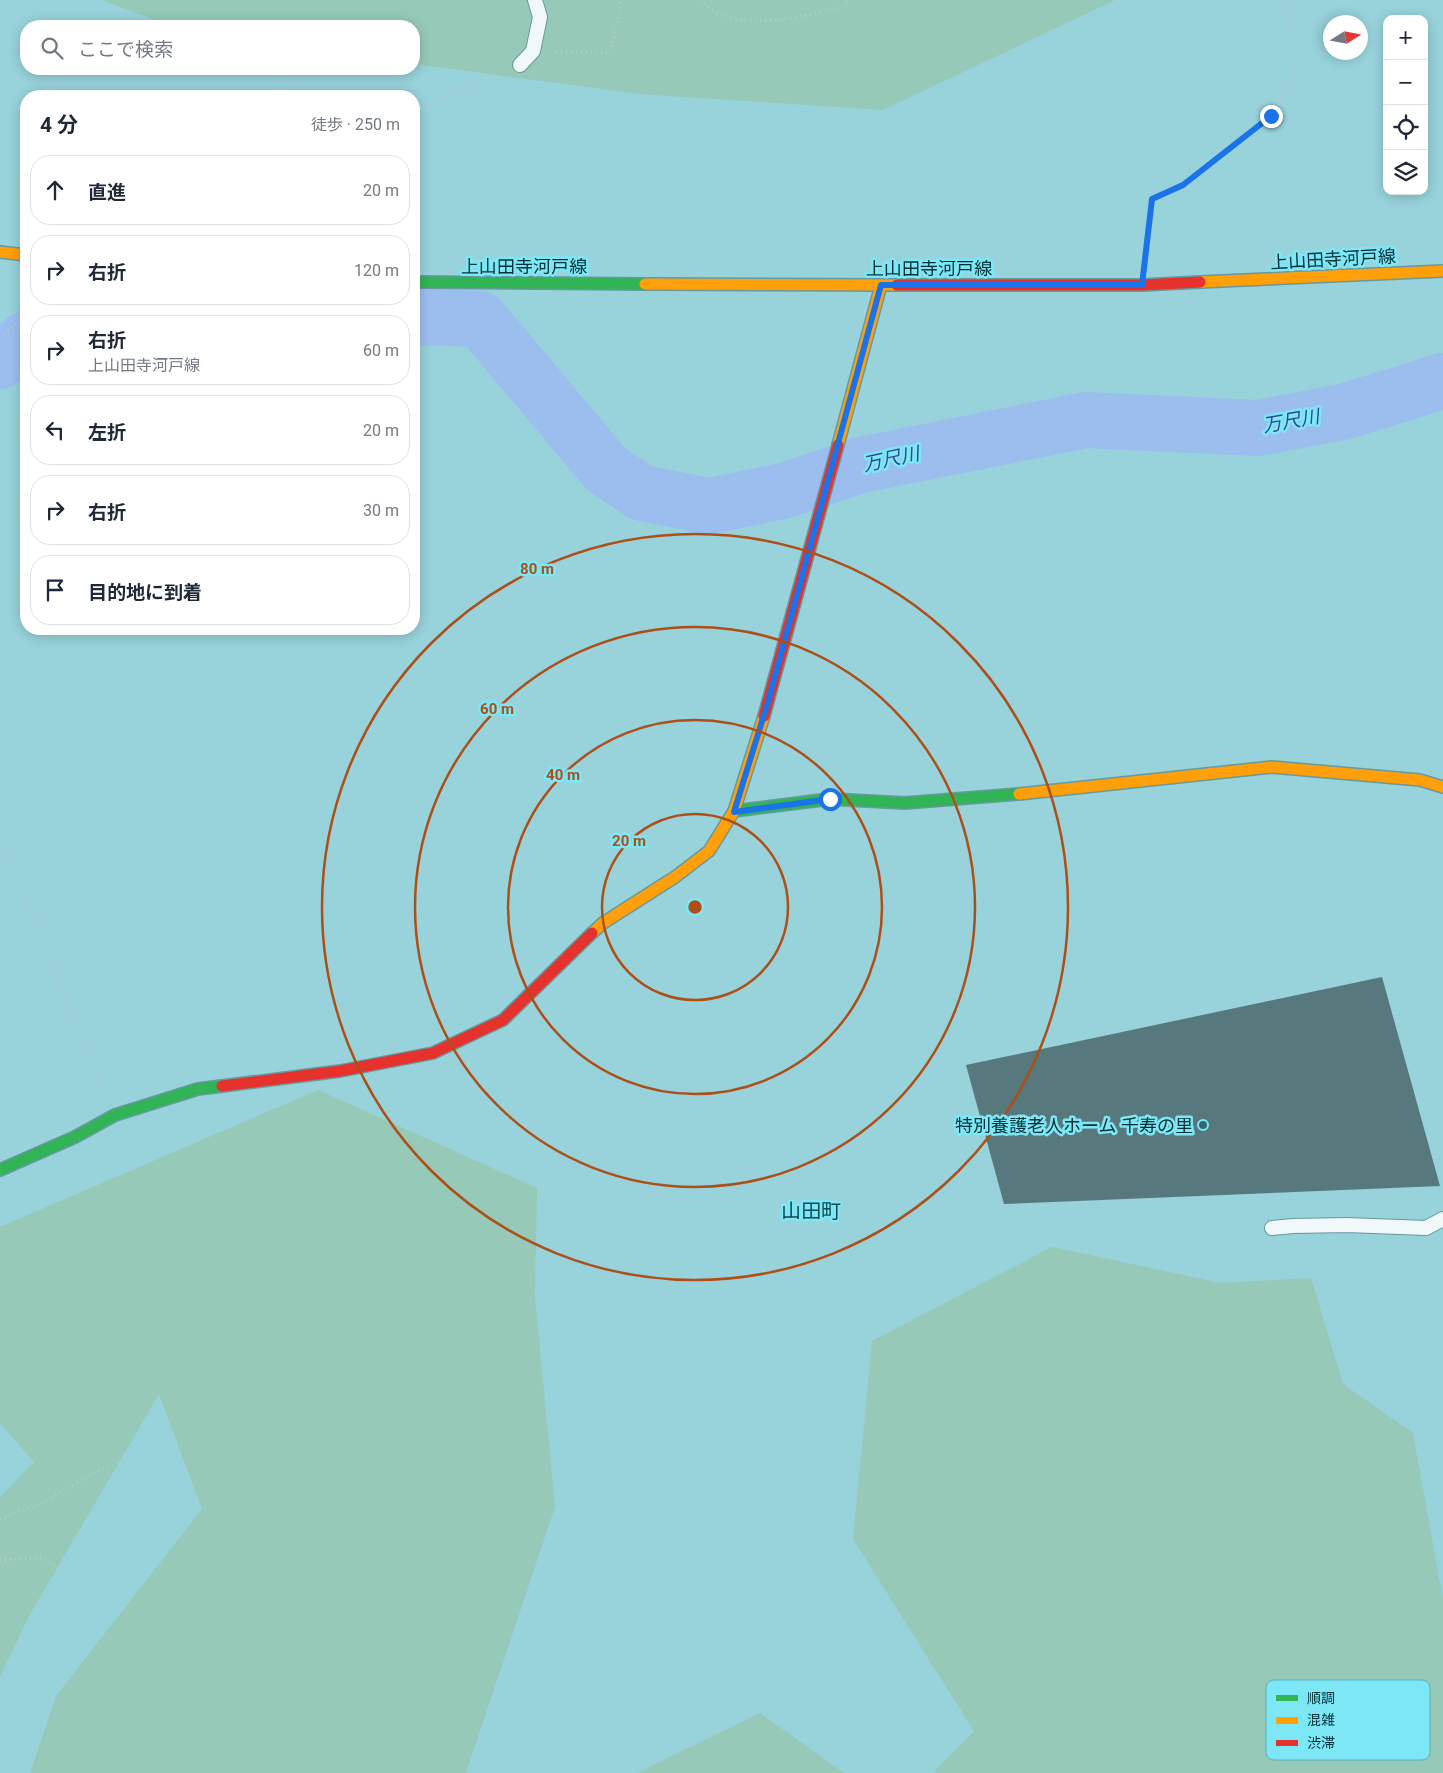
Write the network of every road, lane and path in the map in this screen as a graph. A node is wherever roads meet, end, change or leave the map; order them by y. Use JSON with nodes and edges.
{"nodes":[{"id":1,"x":535,"y":0,"type":"edge"},
{"id":2,"x":622,"y":0,"type":"edge"},
{"id":3,"x":701,"y":0,"type":"edge"},
{"id":4,"x":847,"y":0,"type":"edge"},
{"id":5,"x":1289,"y":0,"type":"edge"},
{"id":6,"x":533,"y":51,"type":"junction"},
{"id":7,"x":520,"y":65,"type":"joint"},
{"id":8,"x":420,"y":109,"type":"edge"},
{"id":9,"x":0,"y":252,"type":"edge"},
{"id":10,"x":20,"y":254,"type":"edge"},
{"id":11,"x":1443,"y":271,"type":"edge"},
{"id":12,"x":420,"y":282,"type":"edge"},
{"id":13,"x":881,"y":285,"type":"junction"},
{"id":14,"x":1142,"y":285,"type":"junction"},
{"id":15,"x":20,"y":320,"type":"edge"},
{"id":16,"x":0,"y":338,"type":"edge"},
{"id":17,"x":1443,"y":787,"type":"edge"},
{"id":18,"x":734,"y":812,"type":"junction"},
{"id":19,"x":0,"y":848,"type":"edge"},
{"id":20,"x":115,"y":1115,"type":"junction"},
{"id":21,"x":0,"y":1170,"type":"edge"},
{"id":22,"x":1443,"y":1219,"type":"edge"},
{"id":23,"x":1272,"y":1228,"type":"dead end"},
{"id":24,"x":132,"y":1462,"type":"dead end"},
{"id":25,"x":0,"y":1519,"type":"edge"},
{"id":26,"x":0,"y":1560,"type":"edge"},
{"id":27,"x":70,"y":1572,"type":"dead end"}],
"edges":[{"from":1,"to":6,"type":"lane"},
{"from":2,"to":6,"type":"path"},
{"from":3,"to":4,"type":"path"},
{"from":5,"to":14,"type":"path"},
{"from":6,"to":7,"type":"lane"},
{"from":7,"to":8,"type":"path"},
{"from":9,"to":10,"type":"street"},
{"from":11,"to":14,"type":"street","name":"上山田寺河戸線"},
{"from":12,"to":13,"type":"street","name":"上山田寺河戸線"},
{"from":13,"to":14,"type":"street","name":"上山田寺河戸線"},
{"from":13,"to":18,"type":"street"},
{"from":15,"to":16,"type":"path"},
{"from":17,"to":18,"type":"street"},
{"from":18,"to":20,"type":"street"},
{"from":19,"to":20,"type":"path"},
{"from":20,"to":21,"type":"street"},
{"from":22,"to":23,"type":"lane"},
{"from":24,"to":25,"type":"path"},
{"from":26,"to":27,"type":"path"}]}
